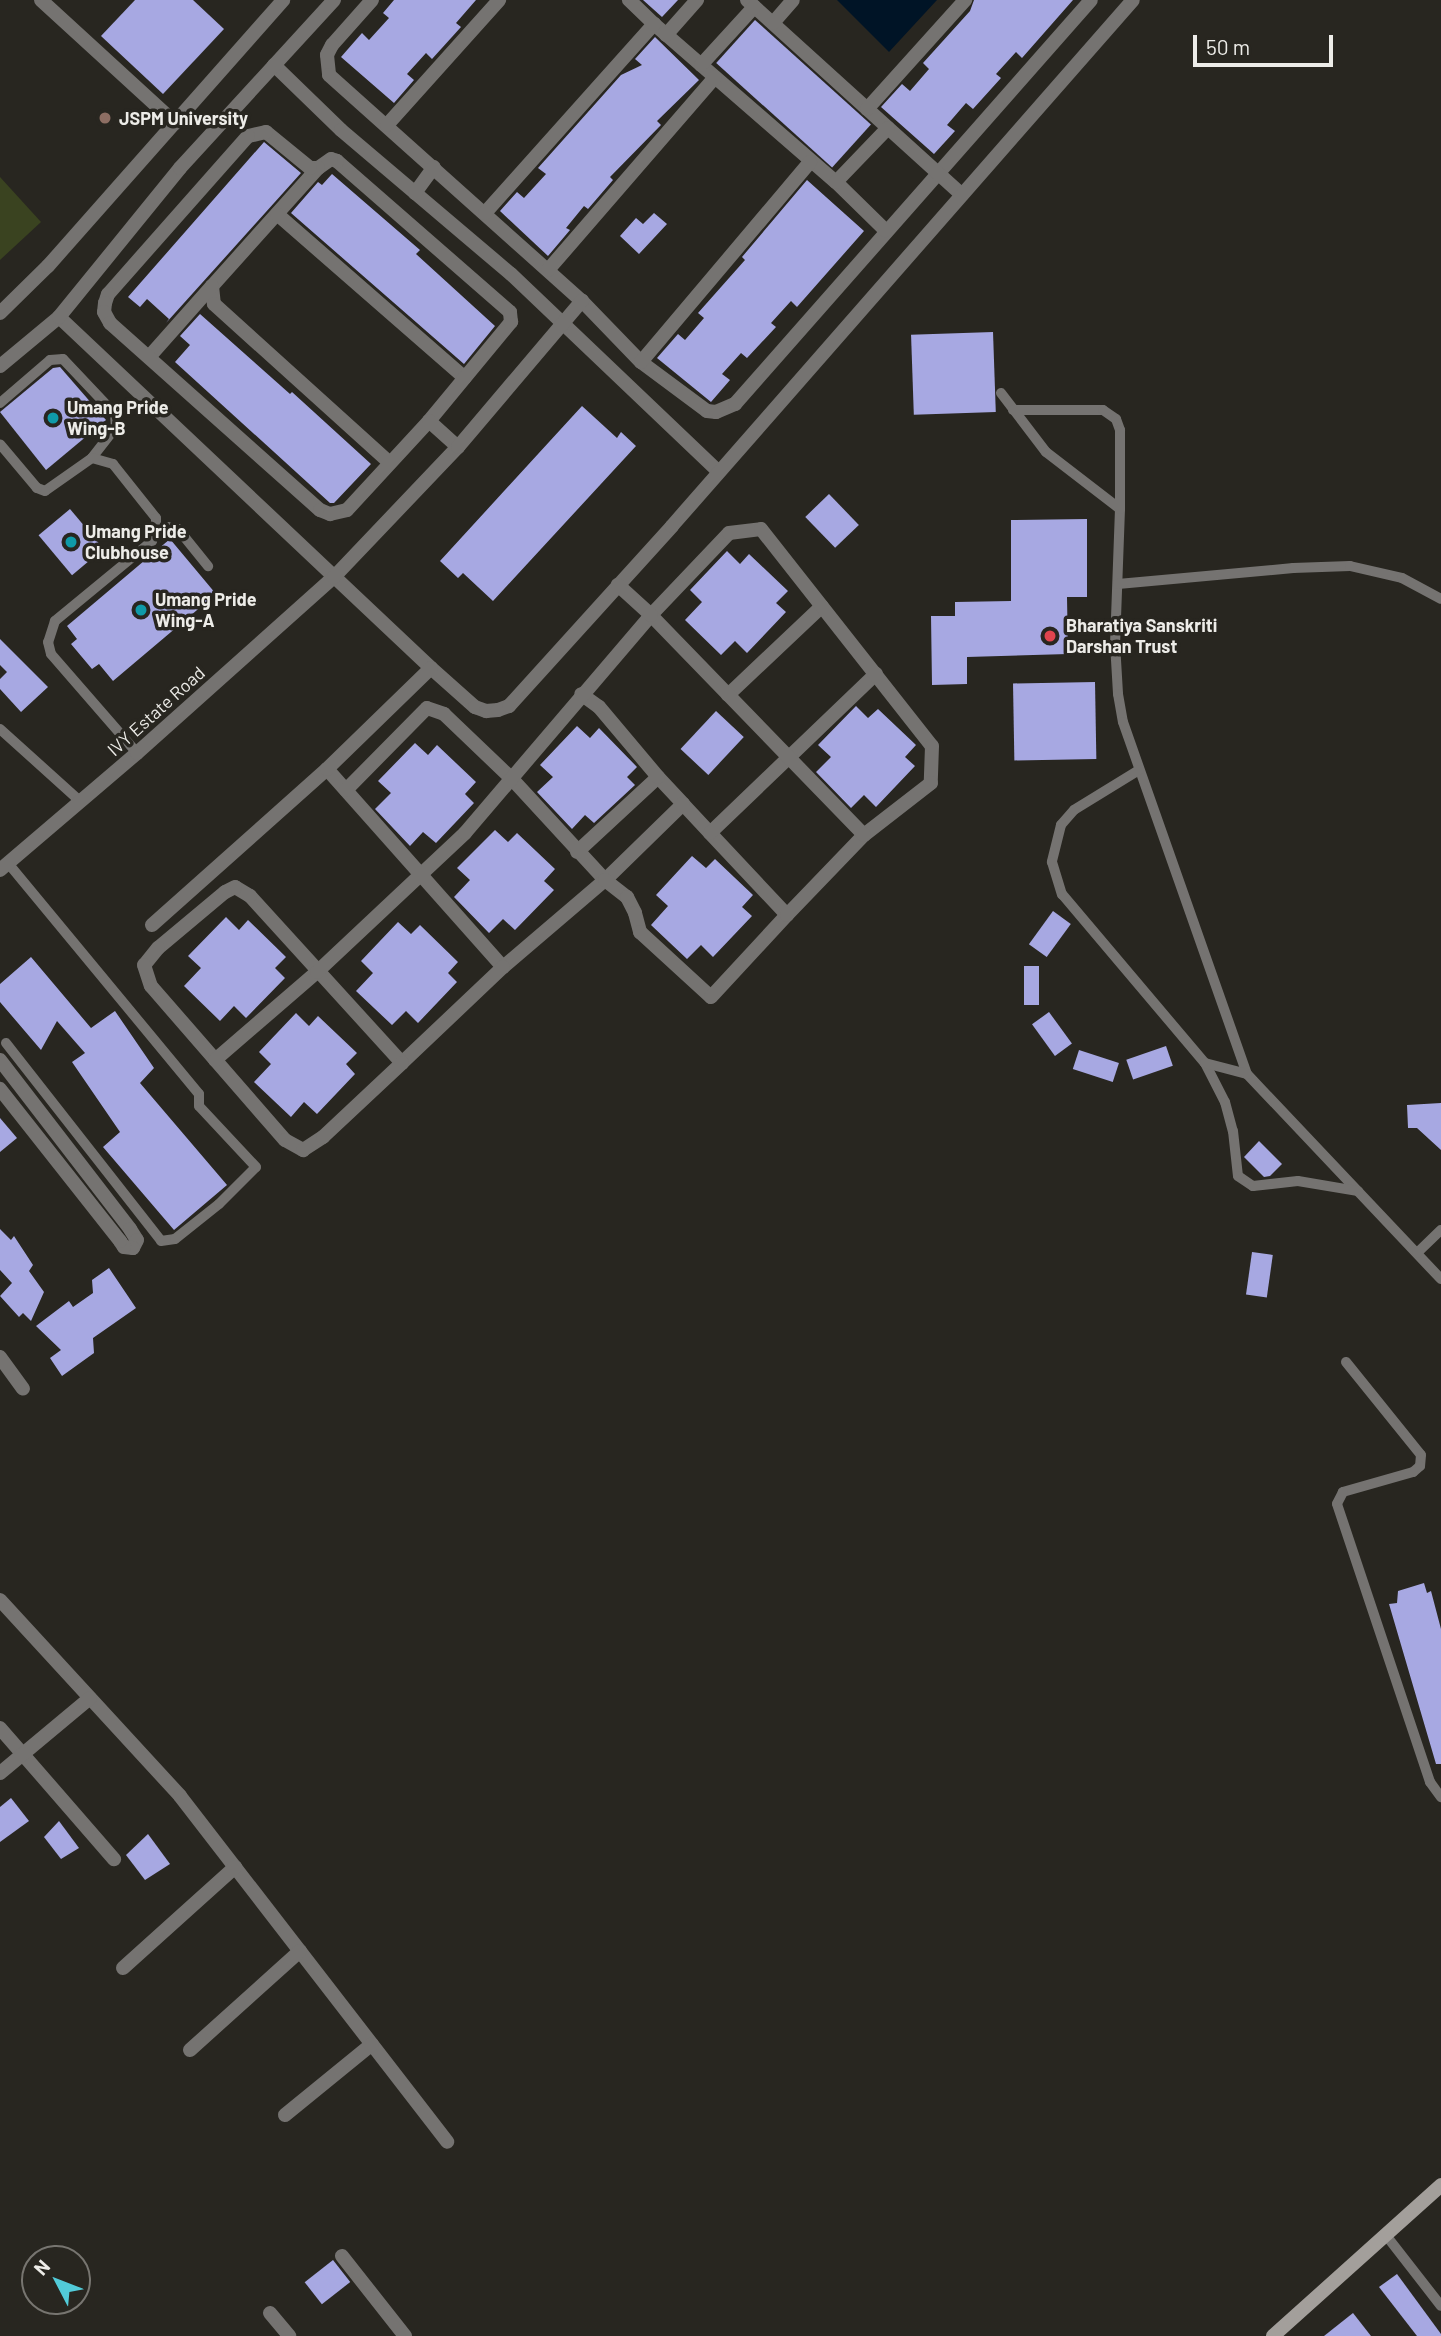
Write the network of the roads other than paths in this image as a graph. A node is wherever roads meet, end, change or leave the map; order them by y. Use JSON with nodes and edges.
{"nodes":[{"id":1,"x":41,"y":0,"type":"edge"},
{"id":2,"x":283,"y":0,"type":"edge"},
{"id":3,"x":334,"y":0,"type":"edge"},
{"id":4,"x":373,"y":0,"type":"edge"},
{"id":5,"x":499,"y":0,"type":"edge"},
{"id":6,"x":629,"y":0,"type":"edge"},
{"id":7,"x":697,"y":0,"type":"edge"},
{"id":8,"x":793,"y":0,"type":"edge"},
{"id":9,"x":965,"y":0,"type":"edge"},
{"id":10,"x":1091,"y":0,"type":"edge"},
{"id":11,"x":1133,"y":0,"type":"edge"},
{"id":12,"x":751,"y":3,"type":"edge"},
{"id":13,"x":772,"y":23,"type":"junction"},
{"id":14,"x":654,"y":24,"type":"junction"},
{"id":15,"x":666,"y":35,"type":"junction"},
{"id":16,"x":274,"y":65,"type":"junction"},
{"id":17,"x":701,"y":65,"type":"junction"},
{"id":18,"x":715,"y":78,"type":"junction"},
{"id":19,"x":867,"y":109,"type":"junction"},
{"id":20,"x":175,"y":123,"type":"junction"},
{"id":21,"x":387,"y":125,"type":"junction"},
{"id":22,"x":888,"y":128,"type":"junction"},
{"id":23,"x":810,"y":162,"type":"junction"},
{"id":24,"x":434,"y":167,"type":"junction"},
{"id":25,"x":318,"y":168,"type":"junction"},
{"id":26,"x":937,"y":172,"type":"junction"},
{"id":27,"x":836,"y":182,"type":"junction"},
{"id":28,"x":415,"y":193,"type":"junction"},
{"id":29,"x":962,"y":195,"type":"junction"},
{"id":30,"x":485,"y":213,"type":"junction"},
{"id":31,"x":277,"y":214,"type":"junction"},
{"id":32,"x":886,"y":229,"type":"junction"},
{"id":33,"x":548,"y":270,"type":"junction"},
{"id":34,"x":212,"y":286,"type":"junction"},
{"id":35,"x":582,"y":301,"type":"junction"},
{"id":36,"x":0,"y":313,"type":"edge"},
{"id":37,"x":59,"y":317,"type":"junction"},
{"id":38,"x":563,"y":323,"type":"junction"},
{"id":39,"x":149,"y":357,"type":"junction"},
{"id":40,"x":641,"y":362,"type":"junction"},
{"id":41,"x":0,"y":366,"type":"edge"},
{"id":42,"x":465,"y":378,"type":"junction"},
{"id":43,"x":1001,"y":393,"type":"dead end"},
{"id":44,"x":0,"y":402,"type":"edge"},
{"id":45,"x":1013,"y":410,"type":"junction"},
{"id":46,"x":429,"y":421,"type":"junction"},
{"id":47,"x":0,"y":444,"type":"edge"},
{"id":48,"x":458,"y":447,"type":"junction"},
{"id":49,"x":92,"y":458,"type":"junction"},
{"id":50,"x":390,"y":463,"type":"junction"},
{"id":51,"x":718,"y":471,"type":"junction"},
{"id":52,"x":1121,"y":509,"type":"junction"},
{"id":53,"x":156,"y":531,"type":"junction"},
{"id":54,"x":208,"y":566,"type":"dead end"},
{"id":55,"x":334,"y":577,"type":"junction"},
{"id":56,"x":1118,"y":584,"type":"junction"},
{"id":57,"x":618,"y":585,"type":"junction"},
{"id":58,"x":1441,"y":599,"type":"edge"},
{"id":59,"x":822,"y":606,"type":"junction"},
{"id":60,"x":651,"y":615,"type":"junction"},
{"id":61,"x":431,"y":668,"type":"junction"},
{"id":62,"x":876,"y":674,"type":"junction"},
{"id":63,"x":581,"y":694,"type":"junction"},
{"id":64,"x":729,"y":695,"type":"junction"},
{"id":65,"x":0,"y":729,"type":"edge"},
{"id":66,"x":137,"y":753,"type":"junction"},
{"id":67,"x":789,"y":758,"type":"junction"},
{"id":68,"x":327,"y":769,"type":"junction"},
{"id":69,"x":1139,"y":769,"type":"junction"},
{"id":70,"x":658,"y":777,"type":"junction"},
{"id":71,"x":513,"y":780,"type":"junction"},
{"id":72,"x":346,"y":790,"type":"junction"},
{"id":73,"x":81,"y":802,"type":"junction"},
{"id":74,"x":683,"y":804,"type":"junction"},
{"id":75,"x":710,"y":833,"type":"junction"},
{"id":76,"x":864,"y":835,"type":"junction"},
{"id":77,"x":577,"y":852,"type":"junction"},
{"id":78,"x":4,"y":867,"type":"edge"},
{"id":79,"x":422,"y":875,"type":"junction"},
{"id":80,"x":605,"y":880,"type":"junction"},
{"id":81,"x":787,"y":915,"type":"junction"},
{"id":82,"x":152,"y":925,"type":"dead end"},
{"id":83,"x":503,"y":967,"type":"junction"},
{"id":84,"x":317,"y":972,"type":"junction"},
{"id":85,"x":6,"y":1043,"type":"dead end"},
{"id":86,"x":0,"y":1060,"type":"edge"},
{"id":87,"x":215,"y":1060,"type":"junction"},
{"id":88,"x":402,"y":1063,"type":"junction"},
{"id":89,"x":1205,"y":1063,"type":"junction"},
{"id":90,"x":1247,"y":1074,"type":"junction"},
{"id":91,"x":0,"y":1088,"type":"edge"},
{"id":92,"x":33,"y":1091,"type":"junction"},
{"id":93,"x":14,"y":1106,"type":"junction"},
{"id":94,"x":1358,"y":1191,"type":"junction"},
{"id":95,"x":1441,"y":1230,"type":"edge"},
{"id":96,"x":1418,"y":1253,"type":"junction"},
{"id":97,"x":1441,"y":1279,"type":"edge"},
{"id":98,"x":0,"y":1357,"type":"edge"},
{"id":99,"x":1346,"y":1362,"type":"dead end"},
{"id":100,"x":23,"y":1389,"type":"dead end"},
{"id":101,"x":0,"y":1600,"type":"edge"},
{"id":102,"x":90,"y":1698,"type":"junction"},
{"id":103,"x":0,"y":1728,"type":"edge"},
{"id":104,"x":23,"y":1754,"type":"junction"},
{"id":105,"x":0,"y":1773,"type":"edge"},
{"id":106,"x":1441,"y":1797,"type":"edge"},
{"id":107,"x":114,"y":1859,"type":"dead end"},
{"id":108,"x":235,"y":1867,"type":"junction"},
{"id":109,"x":300,"y":1951,"type":"junction"},
{"id":110,"x":123,"y":1968,"type":"dead end"},
{"id":111,"x":372,"y":2044,"type":"junction"},
{"id":112,"x":190,"y":2050,"type":"dead end"},
{"id":113,"x":285,"y":2115,"type":"dead end"},
{"id":114,"x":447,"y":2142,"type":"dead end"},
{"id":115,"x":1441,"y":2185,"type":"edge"},
{"id":116,"x":1385,"y":2234,"type":"junction"},
{"id":117,"x":342,"y":2256,"type":"dead end"},
{"id":118,"x":1441,"y":2306,"type":"edge"},
{"id":119,"x":270,"y":2313,"type":"dead end"},
{"id":120,"x":289,"y":2336,"type":"edge"},
{"id":121,"x":405,"y":2336,"type":"edge"},
{"id":122,"x":1273,"y":2336,"type":"edge"}],
"edges":[{"from":1,"to":20,"type":"street"},
{"from":2,"to":20,"type":"street"},
{"from":3,"to":16,"type":"street"},
{"from":4,"to":21,"type":"street"},
{"from":5,"to":21,"type":"street"},
{"from":6,"to":14,"type":"street"},
{"from":7,"to":15,"type":"street"},
{"from":8,"to":13,"type":"street"},
{"from":9,"to":19,"type":"street"},
{"from":10,"to":26,"type":"street"},
{"from":11,"to":29,"type":"street"},
{"from":12,"to":13,"type":"street"},
{"from":12,"to":17,"type":"street"},
{"from":13,"to":19,"type":"street"},
{"from":14,"to":15,"type":"street"},
{"from":14,"to":30,"type":"street"},
{"from":15,"to":17,"type":"street"},
{"from":16,"to":28,"type":"street"},
{"from":16,"to":37,"type":"street"},
{"from":17,"to":18,"type":"street"},
{"from":18,"to":23,"type":"street"},
{"from":18,"to":33,"type":"street"},
{"from":19,"to":22,"type":"street"},
{"from":20,"to":36,"type":"street"},
{"from":21,"to":24,"type":"street"},
{"from":22,"to":26,"type":"street"},
{"from":22,"to":27,"type":"street"},
{"from":23,"to":27,"type":"street"},
{"from":23,"to":40,"type":"street"},
{"from":24,"to":28,"type":"street"},
{"from":24,"to":30,"type":"street"},
{"from":25,"to":31,"type":"street"},
{"from":25,"to":39,"type":"street"},
{"from":25,"to":42,"type":"street"},
{"from":26,"to":29,"type":"street"},
{"from":26,"to":32,"type":"street"},
{"from":27,"to":32,"type":"street"},
{"from":28,"to":38,"type":"street"},
{"from":29,"to":51,"type":"street"},
{"from":30,"to":33,"type":"street"},
{"from":31,"to":34,"type":"street"},
{"from":31,"to":42,"type":"street"},
{"from":32,"to":40,"type":"street"},
{"from":33,"to":35,"type":"street"},
{"from":34,"to":39,"type":"street"},
{"from":34,"to":50,"type":"street"},
{"from":35,"to":38,"type":"street","name":"IVY Estate Road"},
{"from":35,"to":40,"type":"street"},
{"from":37,"to":41,"type":"street"},
{"from":37,"to":55,"type":"street"},
{"from":38,"to":48,"type":"street","name":"IVY Estate Road"},
{"from":38,"to":51,"type":"street"},
{"from":39,"to":50,"type":"street"},
{"from":42,"to":46,"type":"street"},
{"from":43,"to":45,"type":"lane"},
{"from":44,"to":49,"type":"lane"},
{"from":45,"to":52,"type":"lane"},
{"from":45,"to":52,"type":"lane"},
{"from":46,"to":48,"type":"street"},
{"from":46,"to":50,"type":"street"},
{"from":47,"to":49,"type":"lane"},
{"from":48,"to":55,"type":"street","name":"IVY Estate Road"},
{"from":49,"to":53,"type":"lane"},
{"from":51,"to":57,"type":"street"},
{"from":52,"to":56,"type":"lane"},
{"from":53,"to":54,"type":"lane"},
{"from":53,"to":66,"type":"lane"},
{"from":55,"to":61,"type":"street"},
{"from":55,"to":66,"type":"street","name":"IVY Estate Road"},
{"from":56,"to":58,"type":"lane"},
{"from":56,"to":69,"type":"lane"},
{"from":57,"to":60,"type":"street"},
{"from":57,"to":61,"type":"street"},
{"from":59,"to":60,"type":"street"},
{"from":59,"to":62,"type":"street"},
{"from":59,"to":64,"type":"street"},
{"from":60,"to":63,"type":"street"},
{"from":60,"to":64,"type":"street"},
{"from":61,"to":68,"type":"street"},
{"from":62,"to":67,"type":"street"},
{"from":62,"to":76,"type":"street"},
{"from":63,"to":70,"type":"street"},
{"from":63,"to":71,"type":"street"},
{"from":64,"to":67,"type":"street"},
{"from":65,"to":73,"type":"lane"},
{"from":66,"to":73,"type":"street","name":"IVY Estate Road"},
{"from":67,"to":75,"type":"street"},
{"from":67,"to":76,"type":"street"},
{"from":68,"to":72,"type":"street"},
{"from":68,"to":82,"type":"street"},
{"from":69,"to":89,"type":"lane"},
{"from":69,"to":90,"type":"lane"},
{"from":70,"to":74,"type":"street"},
{"from":70,"to":77,"type":"street"},
{"from":71,"to":72,"type":"street"},
{"from":71,"to":77,"type":"street"},
{"from":71,"to":79,"type":"street"},
{"from":72,"to":79,"type":"street"},
{"from":73,"to":78,"type":"street","name":"IVY Estate Road"},
{"from":74,"to":75,"type":"street"},
{"from":74,"to":80,"type":"street"},
{"from":75,"to":81,"type":"street"},
{"from":76,"to":81,"type":"street"},
{"from":77,"to":80,"type":"street"},
{"from":78,"to":92,"type":"lane"},
{"from":79,"to":83,"type":"street"},
{"from":79,"to":84,"type":"street"},
{"from":80,"to":81,"type":"street"},
{"from":80,"to":83,"type":"street"},
{"from":83,"to":88,"type":"street"},
{"from":84,"to":87,"type":"street"},
{"from":84,"to":87,"type":"street"},
{"from":84,"to":88,"type":"street"},
{"from":85,"to":92,"type":"lane"},
{"from":86,"to":92,"type":"street"},
{"from":87,"to":88,"type":"street"},
{"from":89,"to":90,"type":"lane"},
{"from":89,"to":94,"type":"lane"},
{"from":90,"to":94,"type":"lane"},
{"from":91,"to":93,"type":"street"},
{"from":92,"to":93,"type":"lane"},
{"from":92,"to":93,"type":"street"},
{"from":94,"to":96,"type":"lane"},
{"from":95,"to":96,"type":"lane"},
{"from":96,"to":97,"type":"lane"},
{"from":98,"to":100,"type":"street"},
{"from":99,"to":106,"type":"lane"},
{"from":101,"to":102,"type":"street"},
{"from":102,"to":104,"type":"street"},
{"from":102,"to":108,"type":"street"},
{"from":103,"to":104,"type":"street"},
{"from":104,"to":105,"type":"street"},
{"from":104,"to":107,"type":"street"},
{"from":108,"to":109,"type":"street"},
{"from":108,"to":110,"type":"street"},
{"from":109,"to":111,"type":"street"},
{"from":109,"to":112,"type":"street"},
{"from":111,"to":113,"type":"street"},
{"from":111,"to":114,"type":"street"},
{"from":115,"to":116,"type":"main road"},
{"from":116,"to":118,"type":"lane"},
{"from":116,"to":122,"type":"main road"},
{"from":117,"to":121,"type":"street"},
{"from":119,"to":120,"type":"street"}]}
